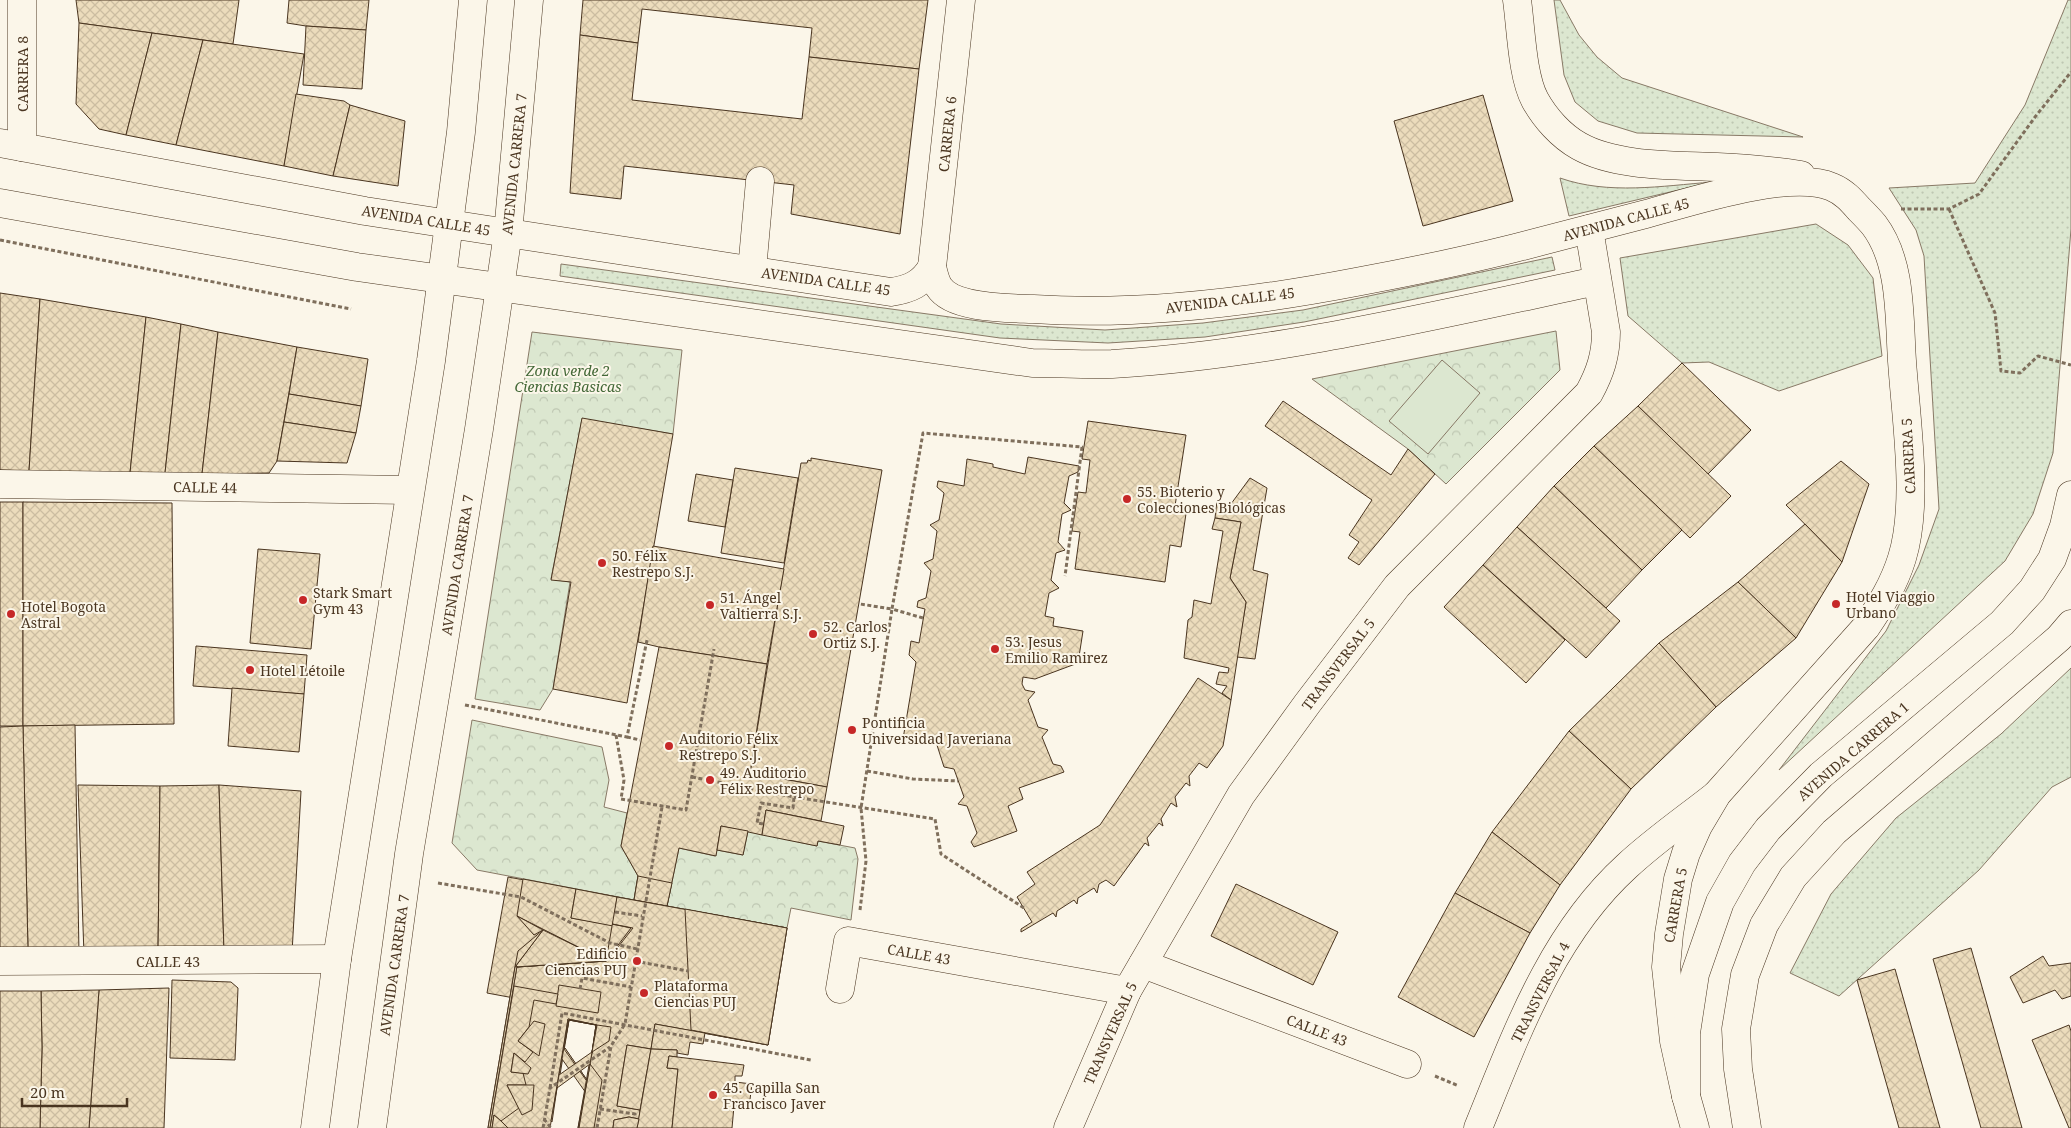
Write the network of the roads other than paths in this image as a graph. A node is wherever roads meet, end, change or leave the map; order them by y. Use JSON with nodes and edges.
{"nodes":[{"id":1,"x":22,"y":0,"type":"edge"},
{"id":2,"x":473,"y":0,"type":"edge"},
{"id":3,"x":529,"y":0,"type":"edge"},
{"id":4,"x":961,"y":0,"type":"edge"},
{"id":5,"x":1517,"y":0,"type":"edge"},
{"id":6,"x":11,"y":28,"type":"edge"},
{"id":7,"x":11,"y":145,"type":"edge"},
{"id":8,"x":760,"y":181,"type":"dead end"},
{"id":9,"x":1829,"y":186,"type":"junction"},
{"id":10,"x":0,"y":203,"type":"edge"},
{"id":11,"x":448,"y":224,"type":"junction"},
{"id":12,"x":1589,"y":229,"type":"junction"},
{"id":13,"x":508,"y":233,"type":"junction"},
{"id":14,"x":932,"y":267,"type":"junction"},
{"id":15,"x":752,"y":270,"type":"junction"},
{"id":16,"x":442,"y":280,"type":"junction"},
{"id":17,"x":1597,"y":281,"type":"junction"},
{"id":18,"x":499,"y":288,"type":"junction"},
{"id":19,"x":0,"y":484,"type":"edge"},
{"id":20,"x":410,"y":490,"type":"junction"},
{"id":21,"x":2071,"y":495,"type":"edge"},
{"id":22,"x":2071,"y":624,"type":"edge"},
{"id":23,"x":1717,"y":794,"type":"junction"},
{"id":24,"x":337,"y":960,"type":"junction"},
{"id":25,"x":0,"y":961,"type":"edge"},
{"id":26,"x":1143,"y":964,"type":"junction"},
{"id":27,"x":840,"y":989,"type":"dead end"},
{"id":28,"x":1127,"y":991,"type":"junction"},
{"id":29,"x":1407,"y":1064,"type":"road end"},
{"id":30,"x":1686,"y":1096,"type":"junction"},
{"id":31,"x":315,"y":1128,"type":"edge"},
{"id":32,"x":372,"y":1128,"type":"edge"},
{"id":33,"x":1068,"y":1128,"type":"edge"},
{"id":34,"x":1478,"y":1128,"type":"edge"},
{"id":35,"x":1695,"y":1128,"type":"edge"},
{"id":36,"x":1747,"y":1128,"type":"edge"}],
"edges":[{"from":1,"to":6,"type":"main road","name":"CARRERA 8"},
{"from":2,"to":11,"type":"main road"},
{"from":3,"to":13,"type":"main road","name":"AVENIDA CARRERA 7"},
{"from":4,"to":14,"type":"main road","name":"CARRERA 6"},
{"from":5,"to":9,"type":"main road","name":"CARRERA 5"},
{"from":6,"to":7,"type":"main road","name":"CARRERA 8"},
{"from":7,"to":11,"type":"main road","name":"AVENIDA CALLE 45"},
{"from":8,"to":15,"type":"main road"},
{"from":9,"to":12,"type":"main road","name":"AVENIDA CALLE 45"},
{"from":9,"to":23,"type":"main road","name":"CARRERA 5"},
{"from":10,"to":16,"type":"main road"},
{"from":11,"to":13,"type":"main road","name":"AVENIDA CALLE 45"},
{"from":11,"to":16,"type":"main road"},
{"from":12,"to":14,"type":"main road","name":"AVENIDA CALLE 45"},
{"from":12,"to":17,"type":"main road","name":"TRANSVERSAL 5"},
{"from":13,"to":15,"type":"main road","name":"AVENIDA CALLE 45"},
{"from":13,"to":18,"type":"main road","name":"AVENIDA CARRERA 7"},
{"from":14,"to":15,"type":"main road","name":"AVENIDA CALLE 45"},
{"from":16,"to":18,"type":"main road"},
{"from":16,"to":20,"type":"main road"},
{"from":17,"to":18,"type":"main road"},
{"from":17,"to":26,"type":"main road","name":"TRANSVERSAL 5"},
{"from":18,"to":32,"type":"main road","name":"AVENIDA CARRERA 7"},
{"from":19,"to":20,"type":"main road","name":"CALLE 44"},
{"from":20,"to":24,"type":"main road"},
{"from":21,"to":30,"type":"main road","name":"AVENIDA CARRERA 1"},
{"from":22,"to":36,"type":"main road"},
{"from":23,"to":30,"type":"main road","name":"CARRERA 5"},
{"from":23,"to":34,"type":"main road","name":"TRANSVERSAL 4"},
{"from":24,"to":25,"type":"main road","name":"CALLE 43"},
{"from":24,"to":31,"type":"main road"},
{"from":26,"to":28,"type":"main road","name":"TRANSVERSAL 5"},
{"from":26,"to":29,"type":"main road","name":"CALLE 43"},
{"from":27,"to":28,"type":"main road","name":"CALLE 43"},
{"from":28,"to":33,"type":"main road","name":"TRANSVERSAL 5"},
{"from":30,"to":35,"type":"main road","name":"AVENIDA CARRERA 1"}]}
